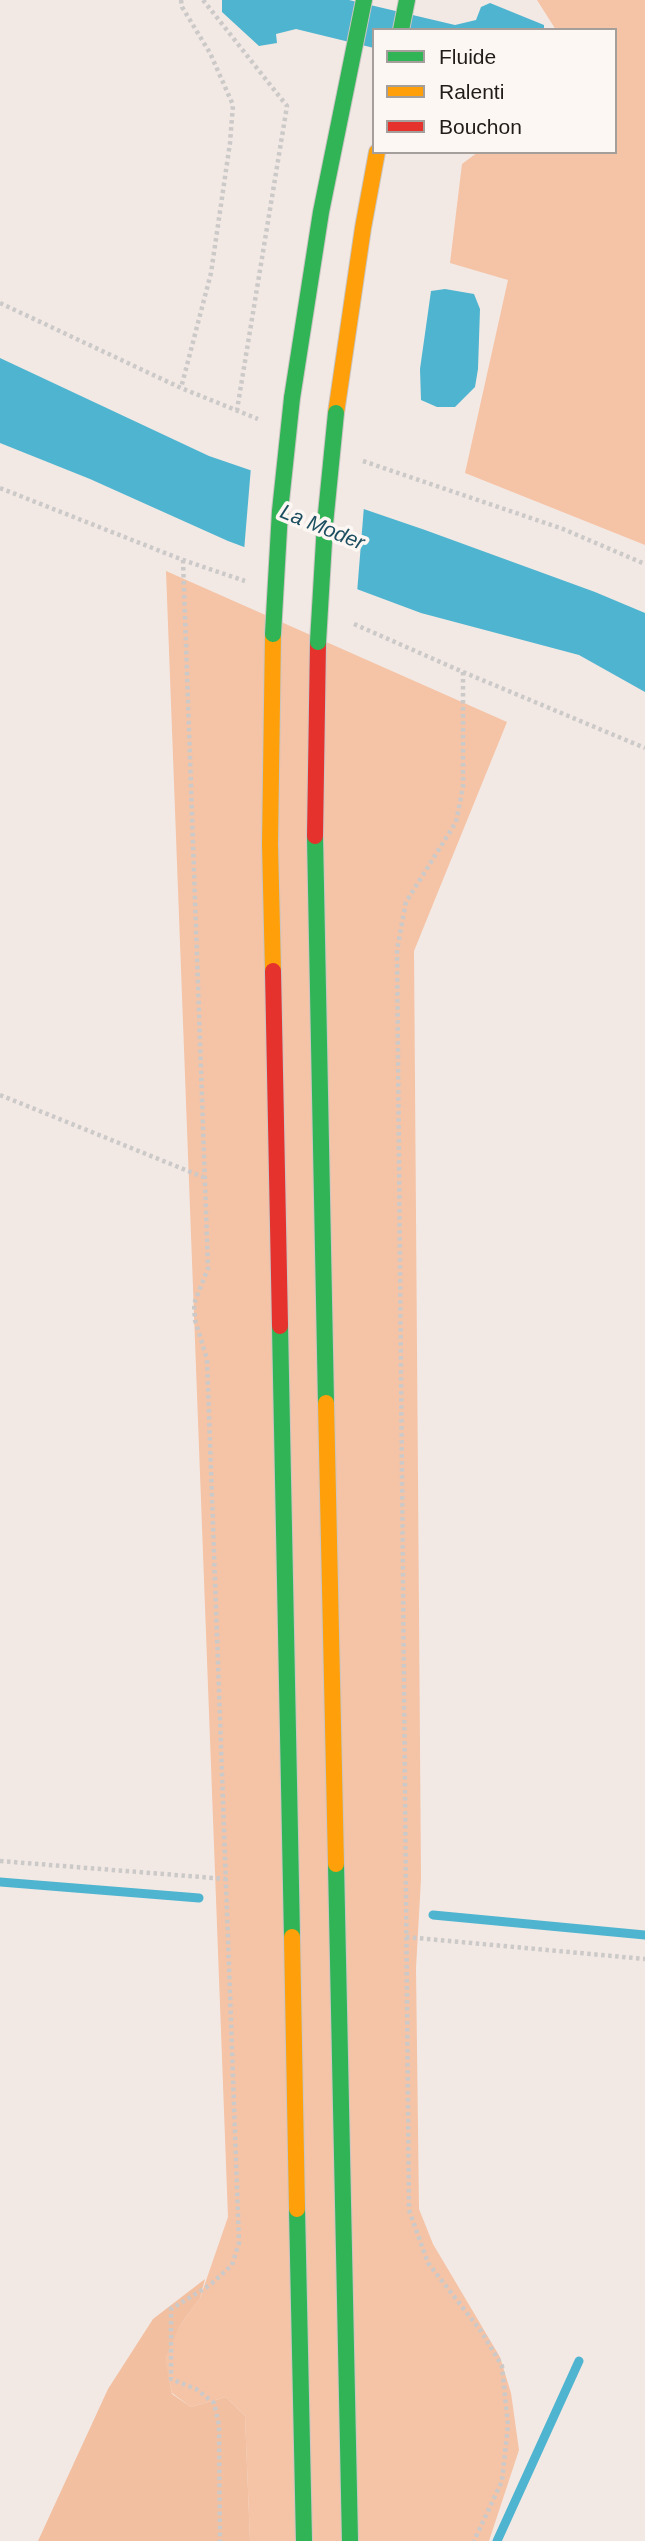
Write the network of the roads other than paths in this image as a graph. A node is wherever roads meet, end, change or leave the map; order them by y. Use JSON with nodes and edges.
{"nodes":[{"id":1,"x":364,"y":0,"type":"edge"},
{"id":2,"x":407,"y":0,"type":"edge"},
{"id":3,"x":401,"y":28,"type":"edge"},
{"id":4,"x":377,"y":154,"type":"edge"},
{"id":5,"x":304,"y":2541,"type":"edge"},
{"id":6,"x":350,"y":2541,"type":"edge"}],
"edges":[{"from":1,"to":5,"type":"highway","bridge":true},
{"from":2,"to":3,"type":"highway"},
{"from":4,"to":6,"type":"highway","bridge":true}]}
